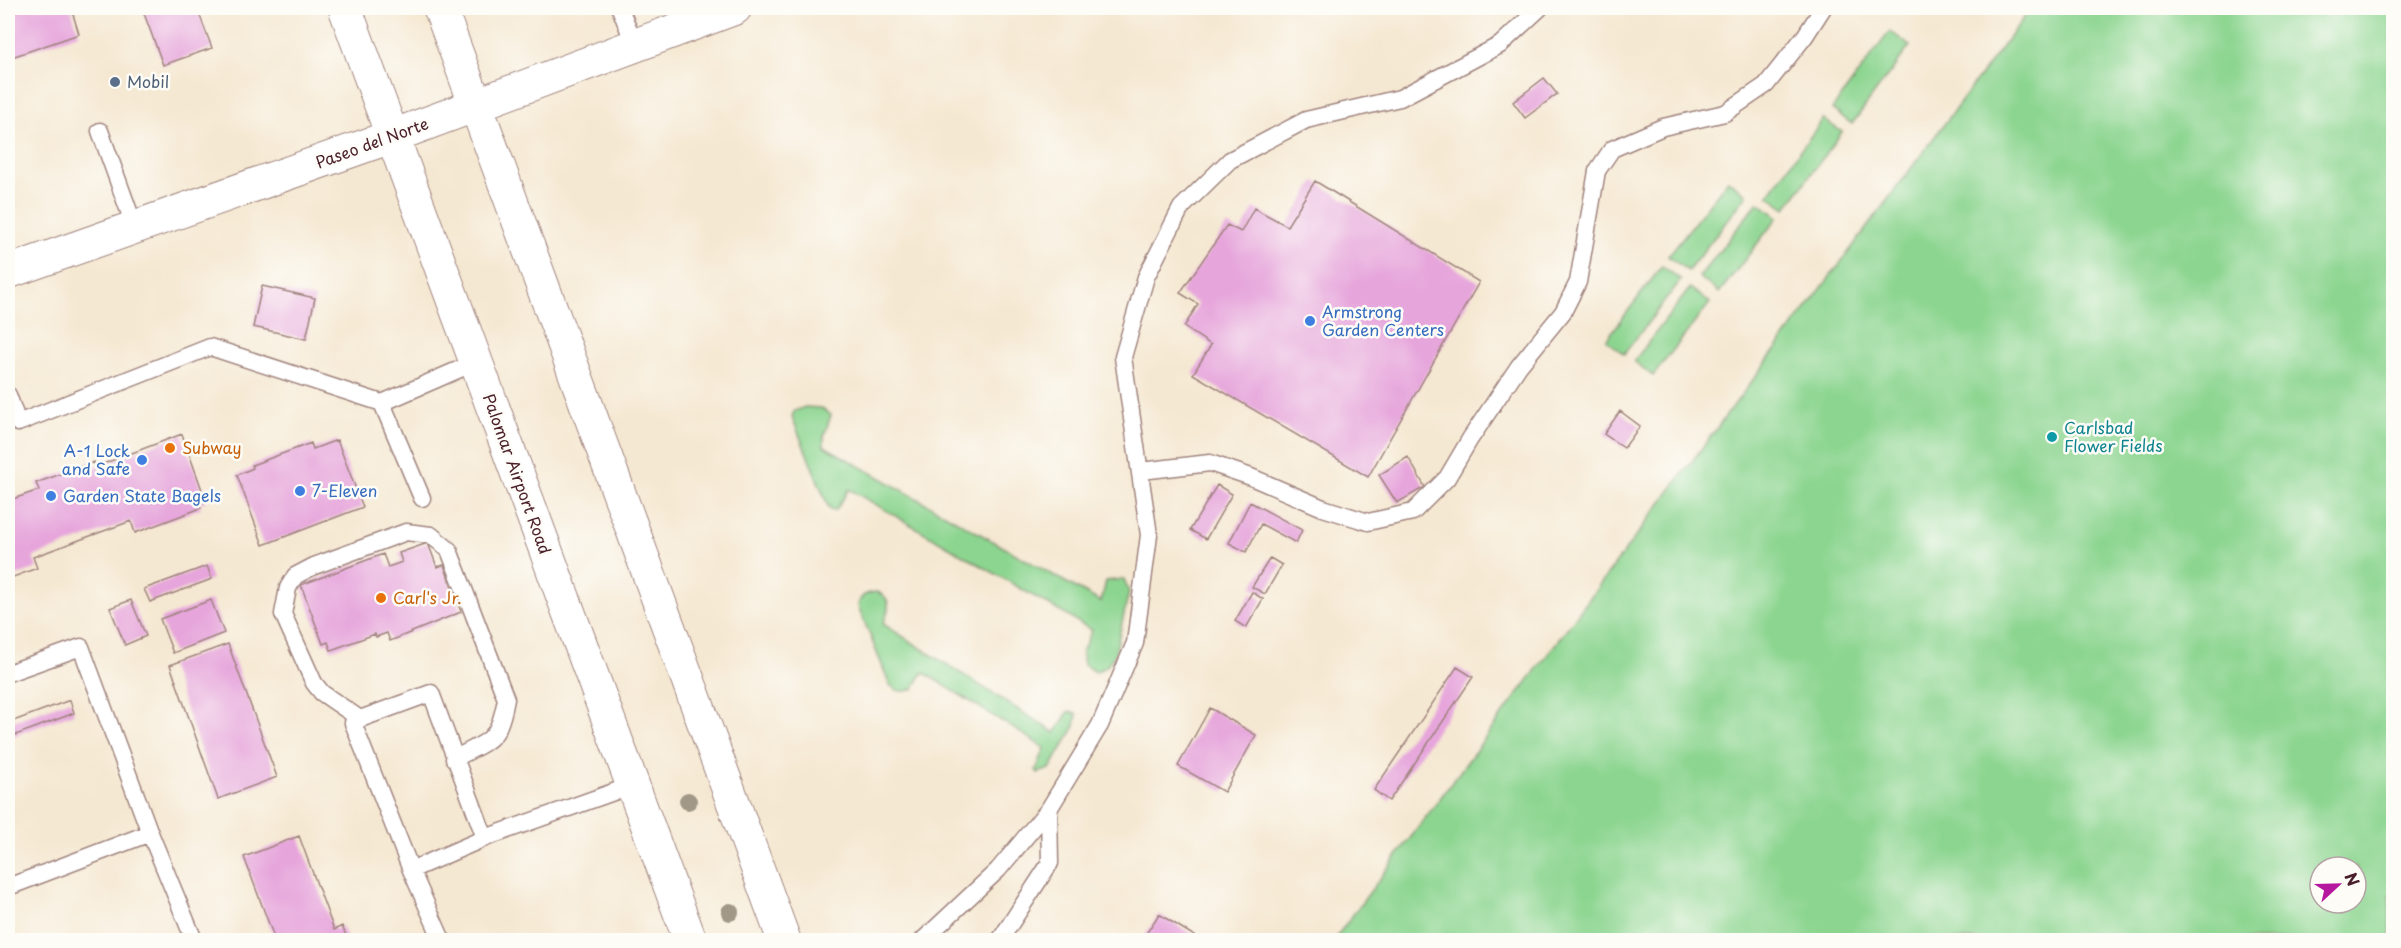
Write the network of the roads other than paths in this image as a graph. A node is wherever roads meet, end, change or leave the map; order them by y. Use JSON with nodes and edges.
{"nodes":[{"id":1,"x":345,"y":8,"type":"edge"},
{"id":2,"x":440,"y":8,"type":"edge"},
{"id":3,"x":620,"y":8,"type":"edge"},
{"id":4,"x":735,"y":8,"type":"edge"},
{"id":5,"x":1540,"y":8,"type":"edge"},
{"id":6,"x":1823,"y":8,"type":"edge"},
{"id":7,"x":635,"y":46,"type":"junction"},
{"id":8,"x":475,"y":106,"type":"junction"},
{"id":9,"x":100,"y":131,"type":"dead end"},
{"id":10,"x":393,"y":136,"type":"junction"},
{"id":11,"x":135,"y":228,"type":"junction"},
{"id":12,"x":8,"y":272,"type":"edge"},
{"id":13,"x":476,"y":362,"type":"junction"},
{"id":14,"x":8,"y":395,"type":"edge"},
{"id":15,"x":382,"y":403,"type":"junction"},
{"id":16,"x":1141,"y":471,"type":"junction"},
{"id":17,"x":422,"y":498,"type":"dead end"},
{"id":18,"x":8,"y":673,"type":"edge"},
{"id":19,"x":360,"y":719,"type":"junction"},
{"id":20,"x":454,"y":759,"type":"junction"},
{"id":21,"x":633,"y":785,"type":"junction"},
{"id":22,"x":1049,"y":809,"type":"junction"},
{"id":23,"x":150,"y":833,"type":"junction"},
{"id":24,"x":485,"y":838,"type":"junction"},
{"id":25,"x":411,"y":870,"type":"junction"},
{"id":26,"x":8,"y":887,"type":"edge"},
{"id":27,"x":194,"y":940,"type":"edge"},
{"id":28,"x":442,"y":940,"type":"edge"},
{"id":29,"x":690,"y":940,"type":"edge"},
{"id":30,"x":784,"y":940,"type":"edge"},
{"id":31,"x":922,"y":940,"type":"edge"},
{"id":32,"x":999,"y":940,"type":"edge"}],
"edges":[{"from":1,"to":10,"type":"main road","name":"Palomar Airport Road"},
{"from":2,"to":8,"type":"main road"},
{"from":3,"to":7,"type":"lane"},
{"from":4,"to":7,"type":"main road","name":"Paseo del Norte"},
{"from":5,"to":16,"type":"lane"},
{"from":6,"to":16,"type":"lane"},
{"from":7,"to":8,"type":"main road","name":"Paseo del Norte"},
{"from":8,"to":10,"type":"main road","name":"Paseo del Norte"},
{"from":8,"to":30,"type":"main road"},
{"from":9,"to":11,"type":"lane"},
{"from":10,"to":11,"type":"main road","name":"Paseo del Norte"},
{"from":10,"to":13,"type":"main road","name":"Palomar Airport Road"},
{"from":11,"to":12,"type":"main road","name":"Paseo del Norte"},
{"from":13,"to":15,"type":"lane"},
{"from":13,"to":21,"type":"main road","name":"Palomar Airport Road"},
{"from":14,"to":15,"type":"lane"},
{"from":15,"to":17,"type":"lane"},
{"from":16,"to":22,"type":"lane"},
{"from":18,"to":23,"type":"lane"},
{"from":19,"to":20,"type":"lane"},
{"from":19,"to":20,"type":"lane"},
{"from":19,"to":25,"type":"lane"},
{"from":20,"to":24,"type":"lane"},
{"from":21,"to":24,"type":"lane"},
{"from":21,"to":29,"type":"main road","name":"Palomar Airport Road"},
{"from":22,"to":31,"type":"lane"},
{"from":22,"to":32,"type":"lane"},
{"from":23,"to":26,"type":"lane"},
{"from":23,"to":27,"type":"lane"},
{"from":24,"to":25,"type":"lane"},
{"from":25,"to":28,"type":"lane"}]}
